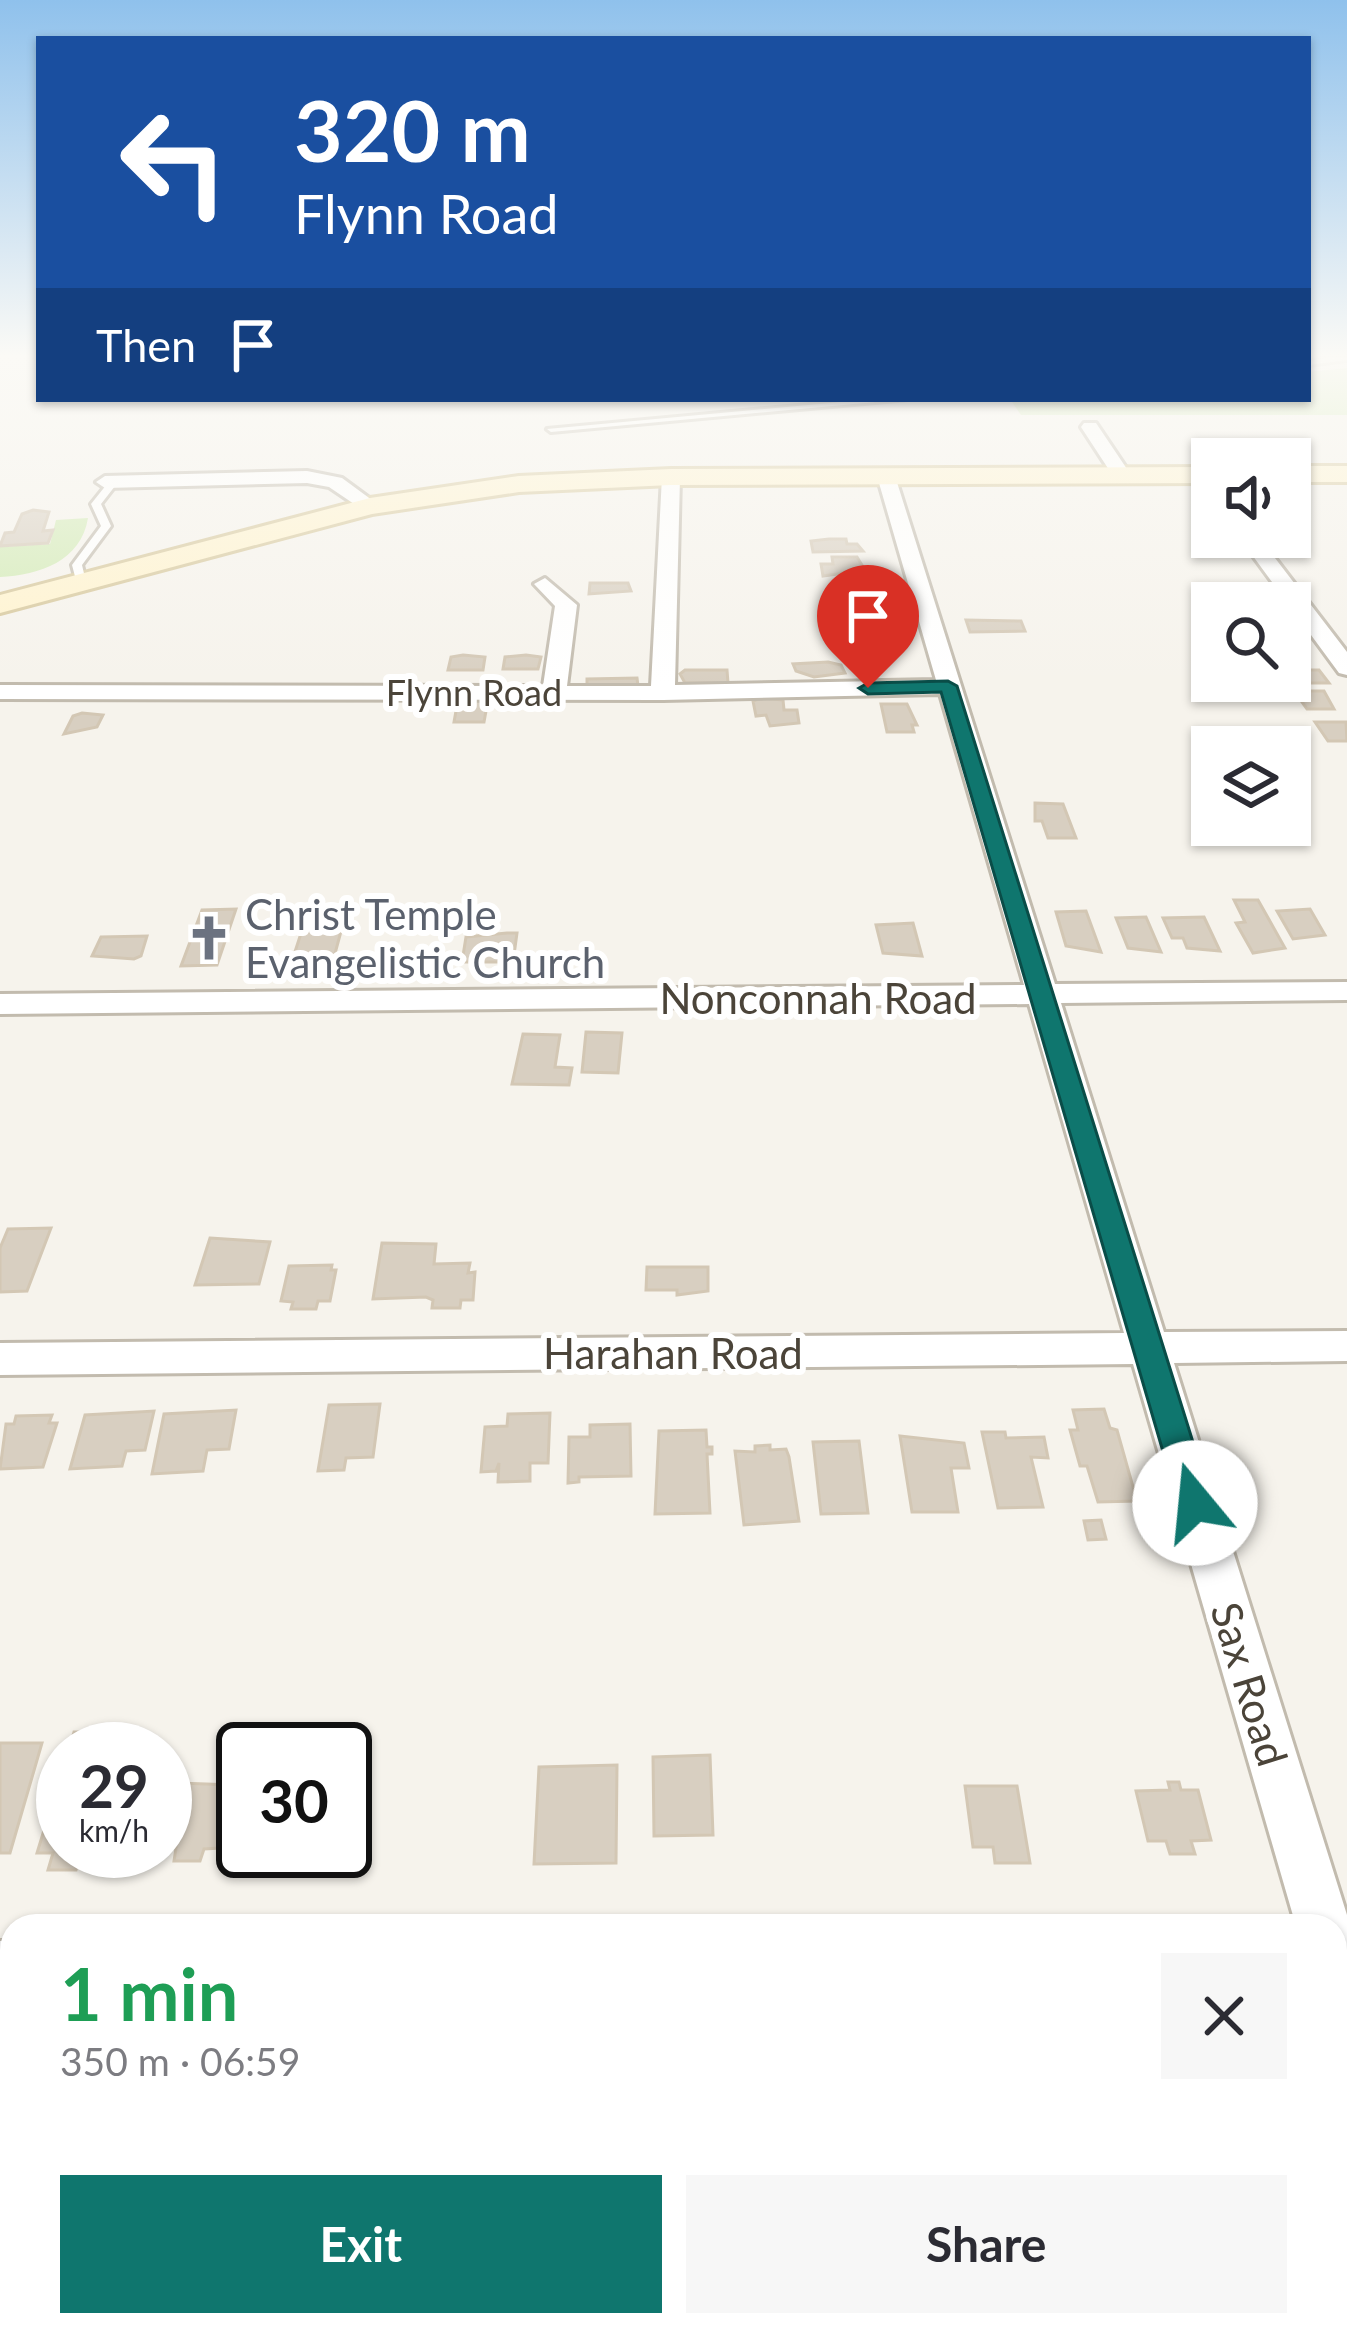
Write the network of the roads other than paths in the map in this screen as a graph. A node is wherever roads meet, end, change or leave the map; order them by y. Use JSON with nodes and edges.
{"nodes":[{"id":1,"x":1116,"y":466,"type":"edge"},
{"id":2,"x":1311,"y":474,"type":"edge"},
{"id":3,"x":1347,"y":474,"type":"edge"},
{"id":4,"x":1122,"y":475,"type":"junction"},
{"id":5,"x":886,"y":476,"type":"junction"},
{"id":6,"x":671,"y":477,"type":"junction"},
{"id":7,"x":1191,"y":479,"type":"edge"},
{"id":8,"x":110,"y":482,"type":"joint"},
{"id":9,"x":370,"y":506,"type":"junction"},
{"id":10,"x":1265,"y":558,"type":"edge"},
{"id":11,"x":81,"y":582,"type":"junction"},
{"id":12,"x":545,"y":584,"type":"dead end"},
{"id":13,"x":0,"y":604,"type":"edge"},
{"id":14,"x":1347,"y":668,"type":"edge"},
{"id":15,"x":948,"y":686,"type":"junction"},
{"id":16,"x":0,"y":692,"type":"edge"},
{"id":17,"x":554,"y":692,"type":"junction"},
{"id":18,"x":663,"y":693,"type":"junction"},
{"id":19,"x":1347,"y":991,"type":"edge"},
{"id":20,"x":1040,"y":997,"type":"junction"},
{"id":21,"x":0,"y":1004,"type":"edge"},
{"id":22,"x":1347,"y":1346,"type":"edge"},
{"id":23,"x":1148,"y":1348,"type":"junction"},
{"id":24,"x":0,"y":1359,"type":"edge"},
{"id":25,"x":1319,"y":1914,"type":"edge"}],
"edges":[{"from":1,"to":4,"type":"street"},
{"from":2,"to":3,"type":"main road"},
{"from":4,"to":5,"type":"main road"},
{"from":4,"to":7,"type":"main road"},
{"from":5,"to":6,"type":"main road"},
{"from":5,"to":15,"type":"street","name":"Sax Road"},
{"from":6,"to":9,"type":"main road"},
{"from":6,"to":18,"type":"street"},
{"from":8,"to":9,"type":"street"},
{"from":8,"to":11,"type":"lane"},
{"from":9,"to":11,"type":"main road"},
{"from":10,"to":14,"type":"street"},
{"from":11,"to":13,"type":"main road"},
{"from":12,"to":17,"type":"street"},
{"from":15,"to":18,"type":"street","name":"Flynn Road"},
{"from":15,"to":20,"type":"street","name":"Sax Road"},
{"from":16,"to":17,"type":"street","name":"Flynn Road"},
{"from":17,"to":18,"type":"street","name":"Flynn Road"},
{"from":19,"to":20,"type":"street","name":"Nonconnah Road"},
{"from":20,"to":21,"type":"street","name":"Nonconnah Road"},
{"from":20,"to":23,"type":"street","name":"Sax Road"},
{"from":22,"to":23,"type":"street","name":"Harahan Road"},
{"from":23,"to":24,"type":"street","name":"Harahan Road"},
{"from":23,"to":25,"type":"street","name":"Sax Road"}]}
